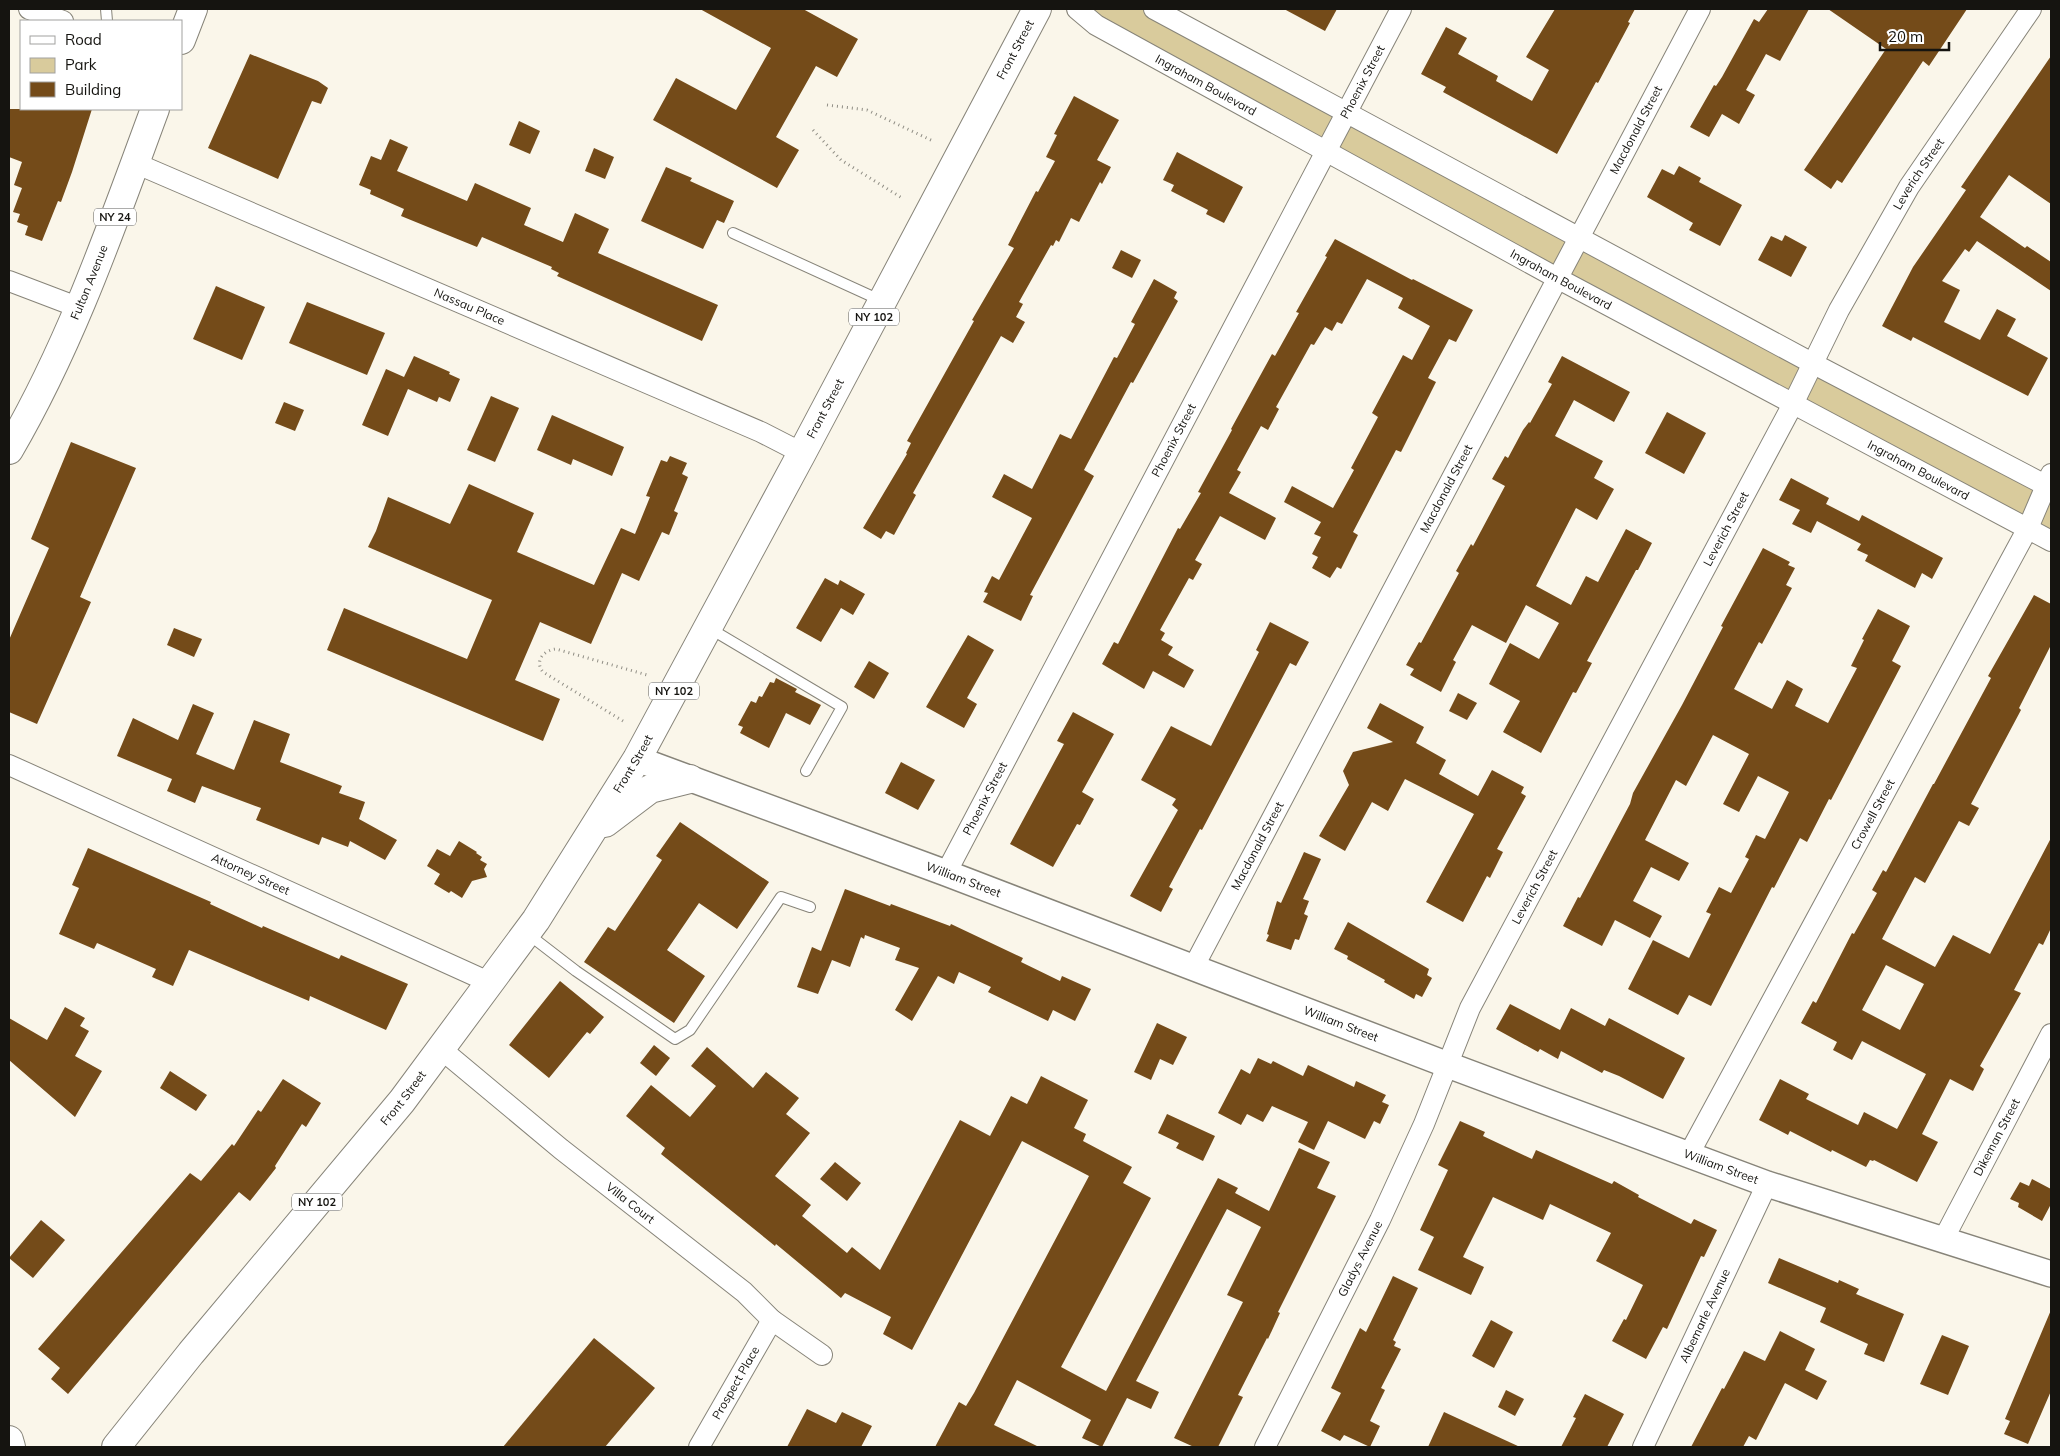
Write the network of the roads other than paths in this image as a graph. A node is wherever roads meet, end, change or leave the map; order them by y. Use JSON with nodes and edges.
{"nodes":[{"id":1,"x":29,"y":9,"type":"edge"},
{"id":2,"x":193,"y":9,"type":"edge"},
{"id":3,"x":1037,"y":9,"type":"edge"},
{"id":4,"x":1077,"y":9,"type":"edge"},
{"id":5,"x":1154,"y":9,"type":"edge"},
{"id":6,"x":1401,"y":9,"type":"edge"},
{"id":7,"x":1700,"y":9,"type":"edge"},
{"id":8,"x":2031,"y":9,"type":"edge"},
{"id":9,"x":60,"y":20,"type":"edge"},
{"id":10,"x":182,"y":37,"type":"edge"},
{"id":11,"x":155,"y":110,"type":"edge"},
{"id":12,"x":1346,"y":113,"type":"junction"},
{"id":13,"x":1326,"y":152,"type":"junction"},
{"id":14,"x":136,"y":163,"type":"junction"},
{"id":15,"x":733,"y":233,"type":"dead end"},
{"id":16,"x":1579,"y":237,"type":"junction"},
{"id":17,"x":1557,"y":278,"type":"junction"},
{"id":18,"x":9,"y":281,"type":"edge"},
{"id":19,"x":882,"y":301,"type":"junction"},
{"id":20,"x":80,"y":308,"type":"junction"},
{"id":21,"x":1812,"y":363,"type":"junction"},
{"id":22,"x":1792,"y":404,"type":"junction"},
{"id":23,"x":9,"y":450,"type":"edge"},
{"id":24,"x":802,"y":453,"type":"junction"},
{"id":25,"x":2050,"y":482,"type":"edge"},
{"id":26,"x":2028,"y":528,"type":"junction"},
{"id":27,"x":2051,"y":540,"type":"edge"},
{"id":28,"x":708,"y":628,"type":"junction"},
{"id":29,"x":637,"y":759,"type":"junction"},
{"id":30,"x":9,"y":765,"type":"edge"},
{"id":31,"x":806,"y":771,"type":"dead end"},
{"id":32,"x":690,"y":779,"type":"junction"},
{"id":33,"x":590,"y":835,"type":"junction"},
{"id":34,"x":946,"y":873,"type":"junction"},
{"id":35,"x":810,"y":907,"type":"dead end"},
{"id":36,"x":527,"y":934,"type":"junction"},
{"id":37,"x":1194,"y":968,"type":"junction"},
{"id":38,"x":491,"y":983,"type":"junction"},
{"id":39,"x":2051,"y":1034,"type":"edge"},
{"id":40,"x":441,"y":1049,"type":"junction"},
{"id":41,"x":1448,"y":1065,"type":"junction"},
{"id":42,"x":1689,"y":1154,"type":"junction"},
{"id":43,"x":1767,"y":1184,"type":"junction"},
{"id":44,"x":1943,"y":1240,"type":"junction"},
{"id":45,"x":2051,"y":1274,"type":"edge"},
{"id":46,"x":772,"y":1320,"type":"junction"},
{"id":47,"x":822,"y":1355,"type":"dead end"},
{"id":48,"x":9,"y":1440,"type":"edge"},
{"id":49,"x":11,"y":1447,"type":"edge"},
{"id":50,"x":116,"y":1447,"type":"edge"},
{"id":51,"x":699,"y":1447,"type":"edge"},
{"id":52,"x":1265,"y":1447,"type":"edge"},
{"id":53,"x":1643,"y":1447,"type":"edge"}],
"edges":[{"from":1,"to":9,"type":"street"},
{"from":2,"to":10,"type":"main road"},
{"from":3,"to":19,"type":"main road","name":"Front Street","number":"NY 102"},
{"from":4,"to":13,"type":"street","name":"Ingraham Boulevard"},
{"from":5,"to":12,"type":"street"},
{"from":6,"to":12,"type":"street","name":"Phoenix Street"},
{"from":7,"to":16,"type":"street","name":"Macdonald Street"},
{"from":8,"to":21,"type":"street","name":"Leverich Street"},
{"from":11,"to":14,"type":"main road","name":"Fulton Avenue","number":"NY 24"},
{"from":12,"to":13,"type":"street","name":"Phoenix Street"},
{"from":12,"to":16,"type":"street"},
{"from":13,"to":17,"type":"street","name":"Ingraham Boulevard"},
{"from":13,"to":34,"type":"street","name":"Phoenix Street"},
{"from":14,"to":20,"type":"main road","name":"Fulton Avenue","number":"NY 24"},
{"from":14,"to":24,"type":"street","name":"Nassau Place"},
{"from":15,"to":19,"type":"lane"},
{"from":16,"to":17,"type":"street","name":"Macdonald Street"},
{"from":16,"to":21,"type":"street"},
{"from":17,"to":22,"type":"street","name":"Ingraham Boulevard"},
{"from":17,"to":37,"type":"street","name":"Macdonald Street"},
{"from":18,"to":20,"type":"street"},
{"from":19,"to":24,"type":"main road","name":"Front Street","number":"NY 102"},
{"from":20,"to":23,"type":"main road","name":"Fulton Avenue","number":"NY 24"},
{"from":21,"to":22,"type":"street","name":"Leverich Street"},
{"from":21,"to":25,"type":"street"},
{"from":22,"to":26,"type":"street","name":"Ingraham Boulevard"},
{"from":22,"to":41,"type":"street","name":"Leverich Street"},
{"from":24,"to":28,"type":"main road","name":"Front Street","number":"NY 102"},
{"from":25,"to":26,"type":"street","name":"Crowell Street"},
{"from":26,"to":27,"type":"street","name":"Ingraham Boulevard"},
{"from":26,"to":42,"type":"street","name":"Crowell Street"},
{"from":28,"to":29,"type":"main road","name":"Front Street","number":"NY 102"},
{"from":28,"to":31,"type":"lane"},
{"from":29,"to":32,"type":"street","name":"William Street"},
{"from":29,"to":33,"type":"main road","name":"Front Street","number":"NY 102"},
{"from":30,"to":38,"type":"street","name":"Attorney Street"},
{"from":32,"to":33,"type":"main road"},
{"from":32,"to":34,"type":"street","name":"William Street"},
{"from":33,"to":36,"type":"main road","name":"Front Street","number":"NY 102"},
{"from":34,"to":37,"type":"street","name":"William Street"},
{"from":35,"to":36,"type":"lane"},
{"from":36,"to":38,"type":"main road","name":"Front Street","number":"NY 102"},
{"from":37,"to":41,"type":"street","name":"William Street"},
{"from":38,"to":40,"type":"main road","name":"Front Street","number":"NY 102"},
{"from":39,"to":44,"type":"street","name":"Dikeman Street"},
{"from":40,"to":46,"type":"street","name":"Villa Court"},
{"from":40,"to":50,"type":"main road","name":"Front Street","number":"NY 102"},
{"from":41,"to":42,"type":"street","name":"William Street"},
{"from":41,"to":52,"type":"street","name":"Gladys Avenue"},
{"from":42,"to":43,"type":"street","name":"William Street"},
{"from":43,"to":44,"type":"street","name":"William Street"},
{"from":43,"to":53,"type":"street","name":"Albemarle Avenue"},
{"from":44,"to":45,"type":"street","name":"William Street"},
{"from":46,"to":47,"type":"street","name":"Villa Court"},
{"from":46,"to":51,"type":"street","name":"Prospect Place"},
{"from":48,"to":49,"type":"main road"}]}
